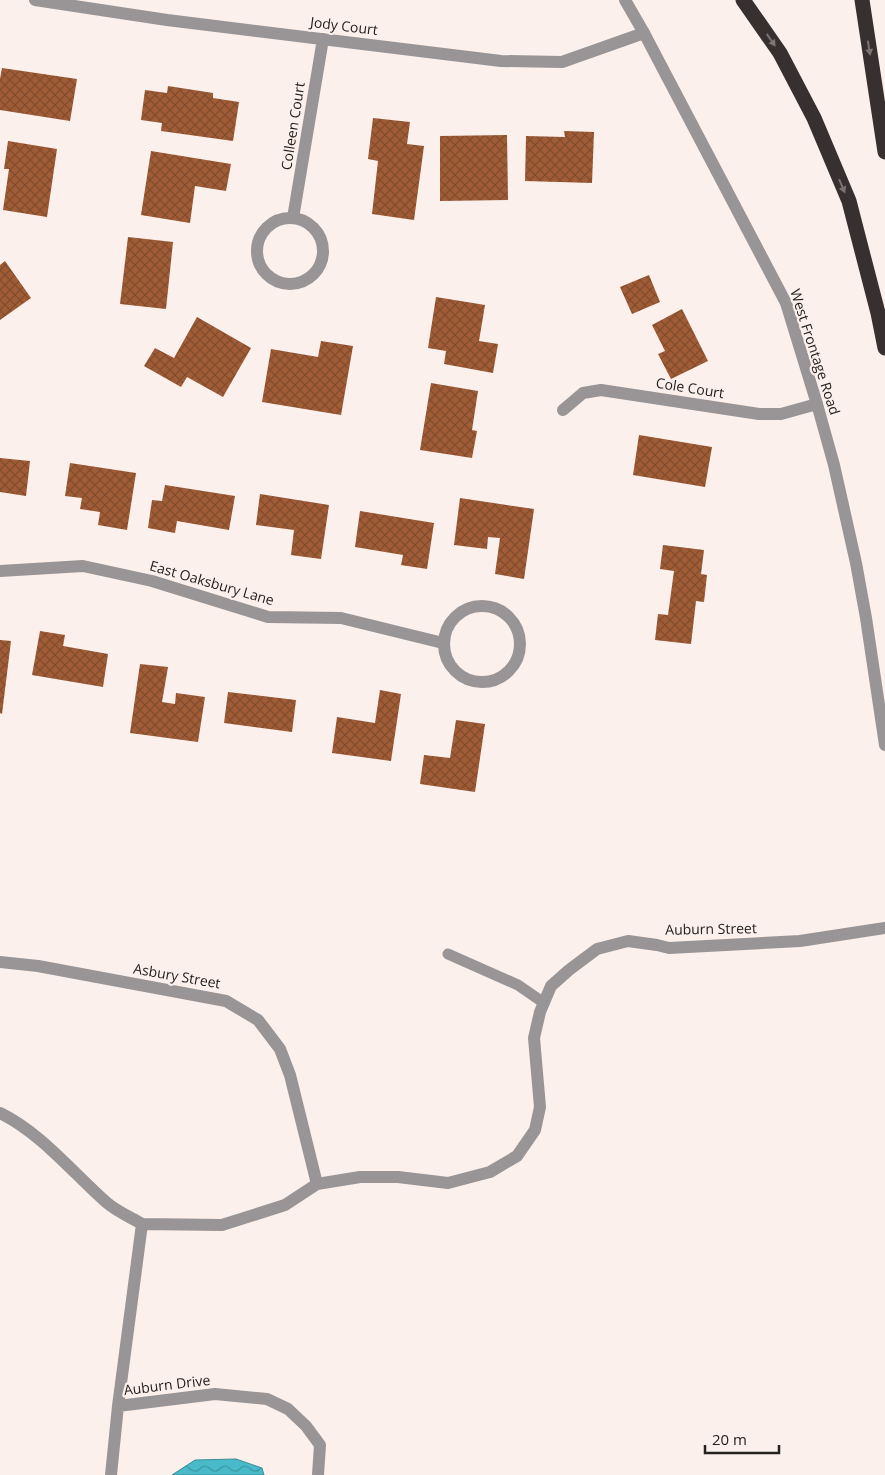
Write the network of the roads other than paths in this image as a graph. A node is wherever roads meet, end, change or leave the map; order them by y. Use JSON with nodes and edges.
{"nodes":[{"id":1,"x":35,"y":0,"type":"edge"},
{"id":2,"x":625,"y":0,"type":"edge"},
{"id":3,"x":743,"y":0,"type":"edge"},
{"id":4,"x":862,"y":0,"type":"edge"},
{"id":5,"x":644,"y":32,"type":"junction"},
{"id":6,"x":323,"y":39,"type":"junction"},
{"id":7,"x":885,"y":152,"type":"edge"},
{"id":8,"x":293,"y":218,"type":"junction"},
{"id":9,"x":885,"y":348,"type":"edge"},
{"id":10,"x":817,"y":404,"type":"junction"},
{"id":11,"x":563,"y":410,"type":"dead end"},
{"id":12,"x":0,"y":570,"type":"edge"},
{"id":13,"x":443,"y":643,"type":"junction"},
{"id":14,"x":885,"y":746,"type":"edge"},
{"id":15,"x":885,"y":928,"type":"edge"},
{"id":16,"x":448,"y":954,"type":"dead end"},
{"id":17,"x":0,"y":962,"type":"edge"},
{"id":18,"x":544,"y":1003,"type":"junction"},
{"id":19,"x":0,"y":1113,"type":"edge"},
{"id":20,"x":317,"y":1184,"type":"junction"},
{"id":21,"x":142,"y":1224,"type":"junction"},
{"id":22,"x":118,"y":1406,"type":"junction"},
{"id":23,"x":111,"y":1475,"type":"edge"},
{"id":24,"x":318,"y":1475,"type":"edge"}],
"edges":[{"from":1,"to":6,"type":"street","name":"Jody Court"},
{"from":2,"to":5,"type":"street","name":"West Frontage Road"},
{"from":3,"to":9,"type":"highway","one_way":true},
{"from":4,"to":7,"type":"highway","one_way":true},
{"from":5,"to":6,"type":"street","name":"Jody Court"},
{"from":5,"to":10,"type":"street","name":"West Frontage Road"},
{"from":6,"to":8,"type":"street","name":"Colleen Court"},
{"from":8,"to":8,"type":"street"},
{"from":10,"to":11,"type":"street","name":"Cole Court"},
{"from":10,"to":14,"type":"street","name":"West Frontage Road"},
{"from":12,"to":13,"type":"street","name":"East Oaksbury Lane"},
{"from":13,"to":13,"type":"street"},
{"from":15,"to":18,"type":"street","name":"Auburn Street"},
{"from":16,"to":18,"type":"lane"},
{"from":17,"to":20,"type":"street","name":"Asbury Street"},
{"from":18,"to":20,"type":"street","name":"Auburn Street"},
{"from":19,"to":21,"type":"street"},
{"from":20,"to":21,"type":"street","name":"Auburn Street"},
{"from":21,"to":22,"type":"street","name":"Auburn Drive"},
{"from":22,"to":23,"type":"street","name":"Auburn Drive"},
{"from":22,"to":24,"type":"street","name":"Auburn Drive"}]}
